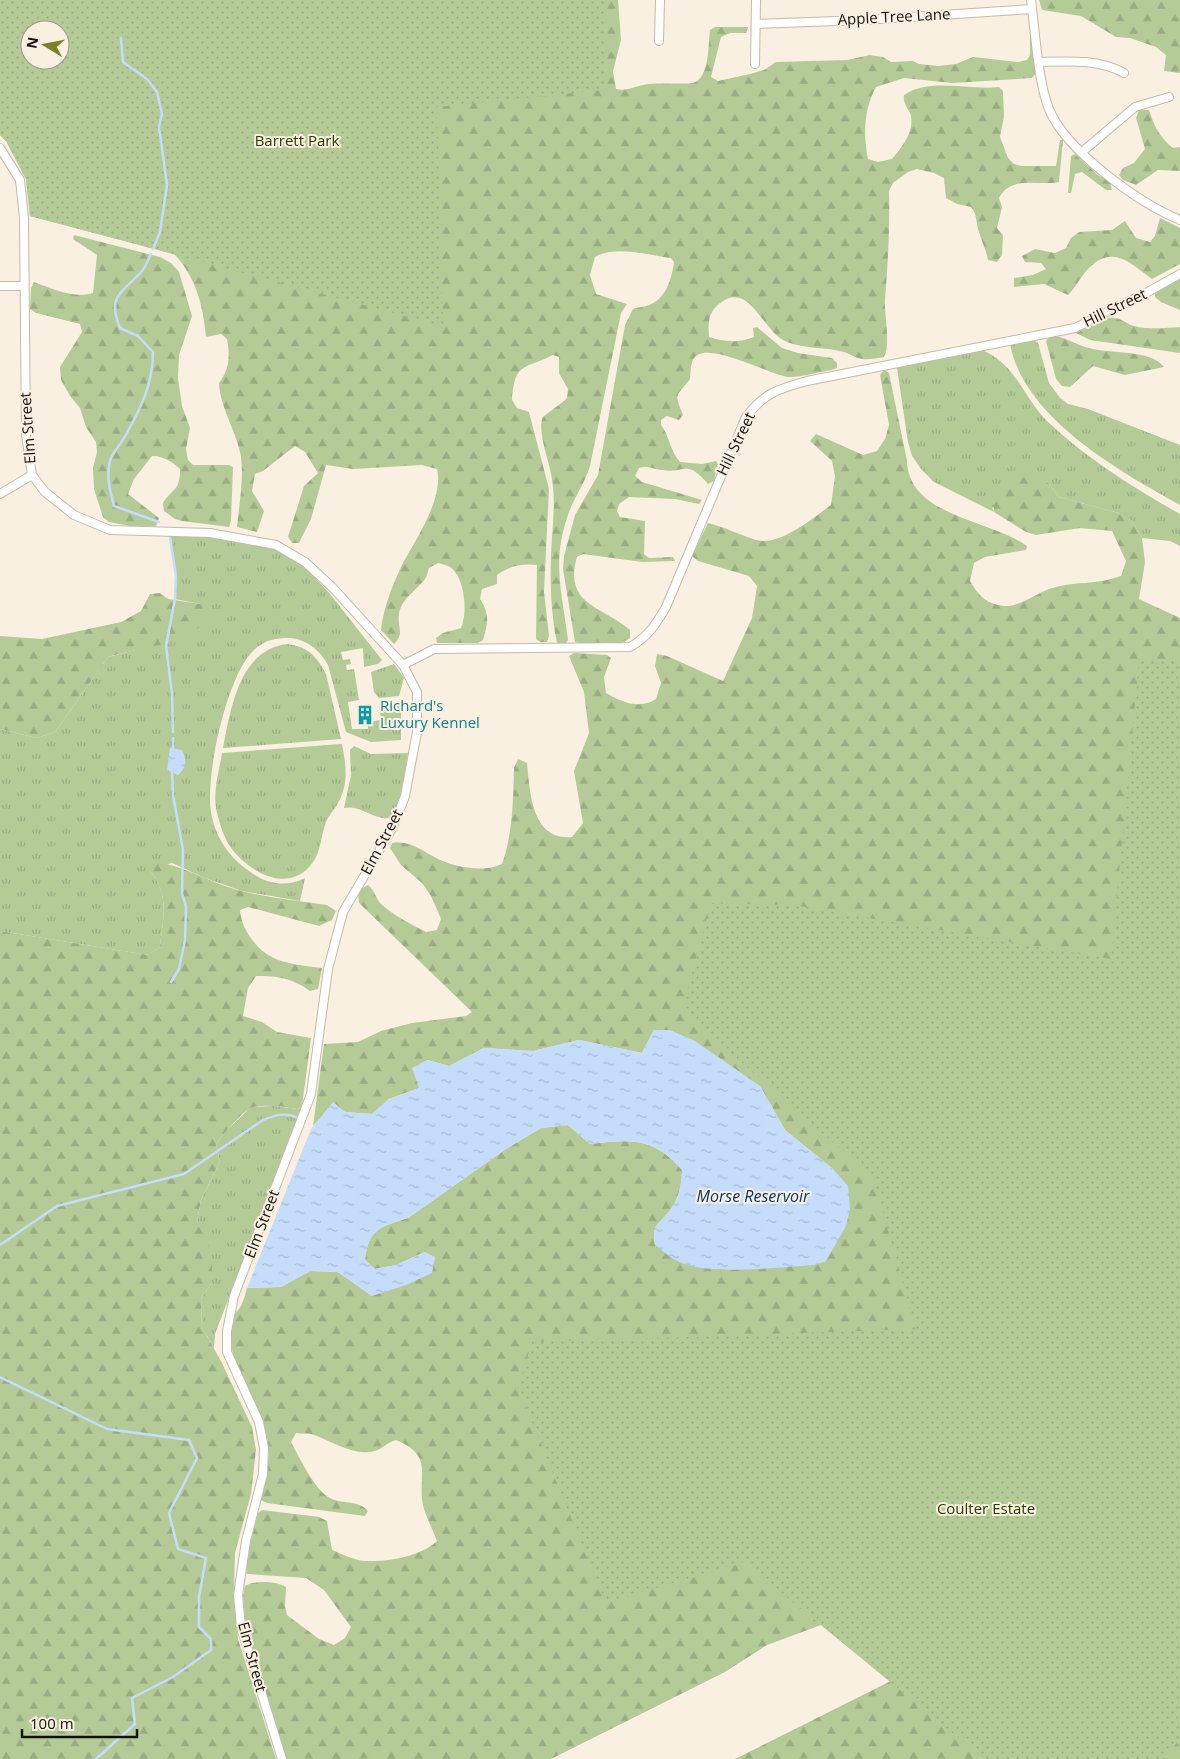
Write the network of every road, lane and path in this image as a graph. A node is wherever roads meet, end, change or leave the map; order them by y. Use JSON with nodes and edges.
{"nodes":[{"id":1,"x":660,"y":0,"type":"edge"},
{"id":2,"x":756,"y":0,"type":"edge"},
{"id":3,"x":1031,"y":0,"type":"edge"},
{"id":4,"x":1032,"y":9,"type":"junction"},
{"id":5,"x":756,"y":24,"type":"junction"},
{"id":6,"x":659,"y":41,"type":"dead end"},
{"id":7,"x":1040,"y":62,"type":"junction"},
{"id":8,"x":755,"y":64,"type":"dead end"},
{"id":9,"x":1124,"y":73,"type":"dead end"},
{"id":10,"x":1169,"y":97,"type":"dead end"},
{"id":11,"x":0,"y":148,"type":"edge"},
{"id":12,"x":1082,"y":152,"type":"junction"},
{"id":13,"x":1180,"y":220,"type":"edge"},
{"id":14,"x":1180,"y":274,"type":"edge"},
{"id":15,"x":0,"y":286,"type":"edge"},
{"id":16,"x":23,"y":286,"type":"junction"},
{"id":17,"x":32,"y":475,"type":"junction"},
{"id":18,"x":0,"y":494,"type":"edge"},
{"id":19,"x":403,"y":665,"type":"junction"},
{"id":20,"x":282,"y":1759,"type":"edge"}],
"edges":[{"from":1,"to":6,"type":"street"},
{"from":2,"to":5,"type":"street"},
{"from":3,"to":4,"type":"street"},
{"from":4,"to":5,"type":"street","name":"Apple Tree Lane"},
{"from":4,"to":7,"type":"street"},
{"from":5,"to":8,"type":"street"},
{"from":7,"to":9,"type":"street"},
{"from":7,"to":12,"type":"street"},
{"from":10,"to":12,"type":"street"},
{"from":11,"to":16,"type":"street","name":"Elm Street"},
{"from":12,"to":13,"type":"street"},
{"from":14,"to":19,"type":"street","name":"Hill Street"},
{"from":15,"to":16,"type":"street"},
{"from":16,"to":17,"type":"street","name":"Elm Street"},
{"from":17,"to":18,"type":"street"},
{"from":17,"to":19,"type":"street","name":"Elm Street"},
{"from":19,"to":20,"type":"street","name":"Elm Street"}]}
